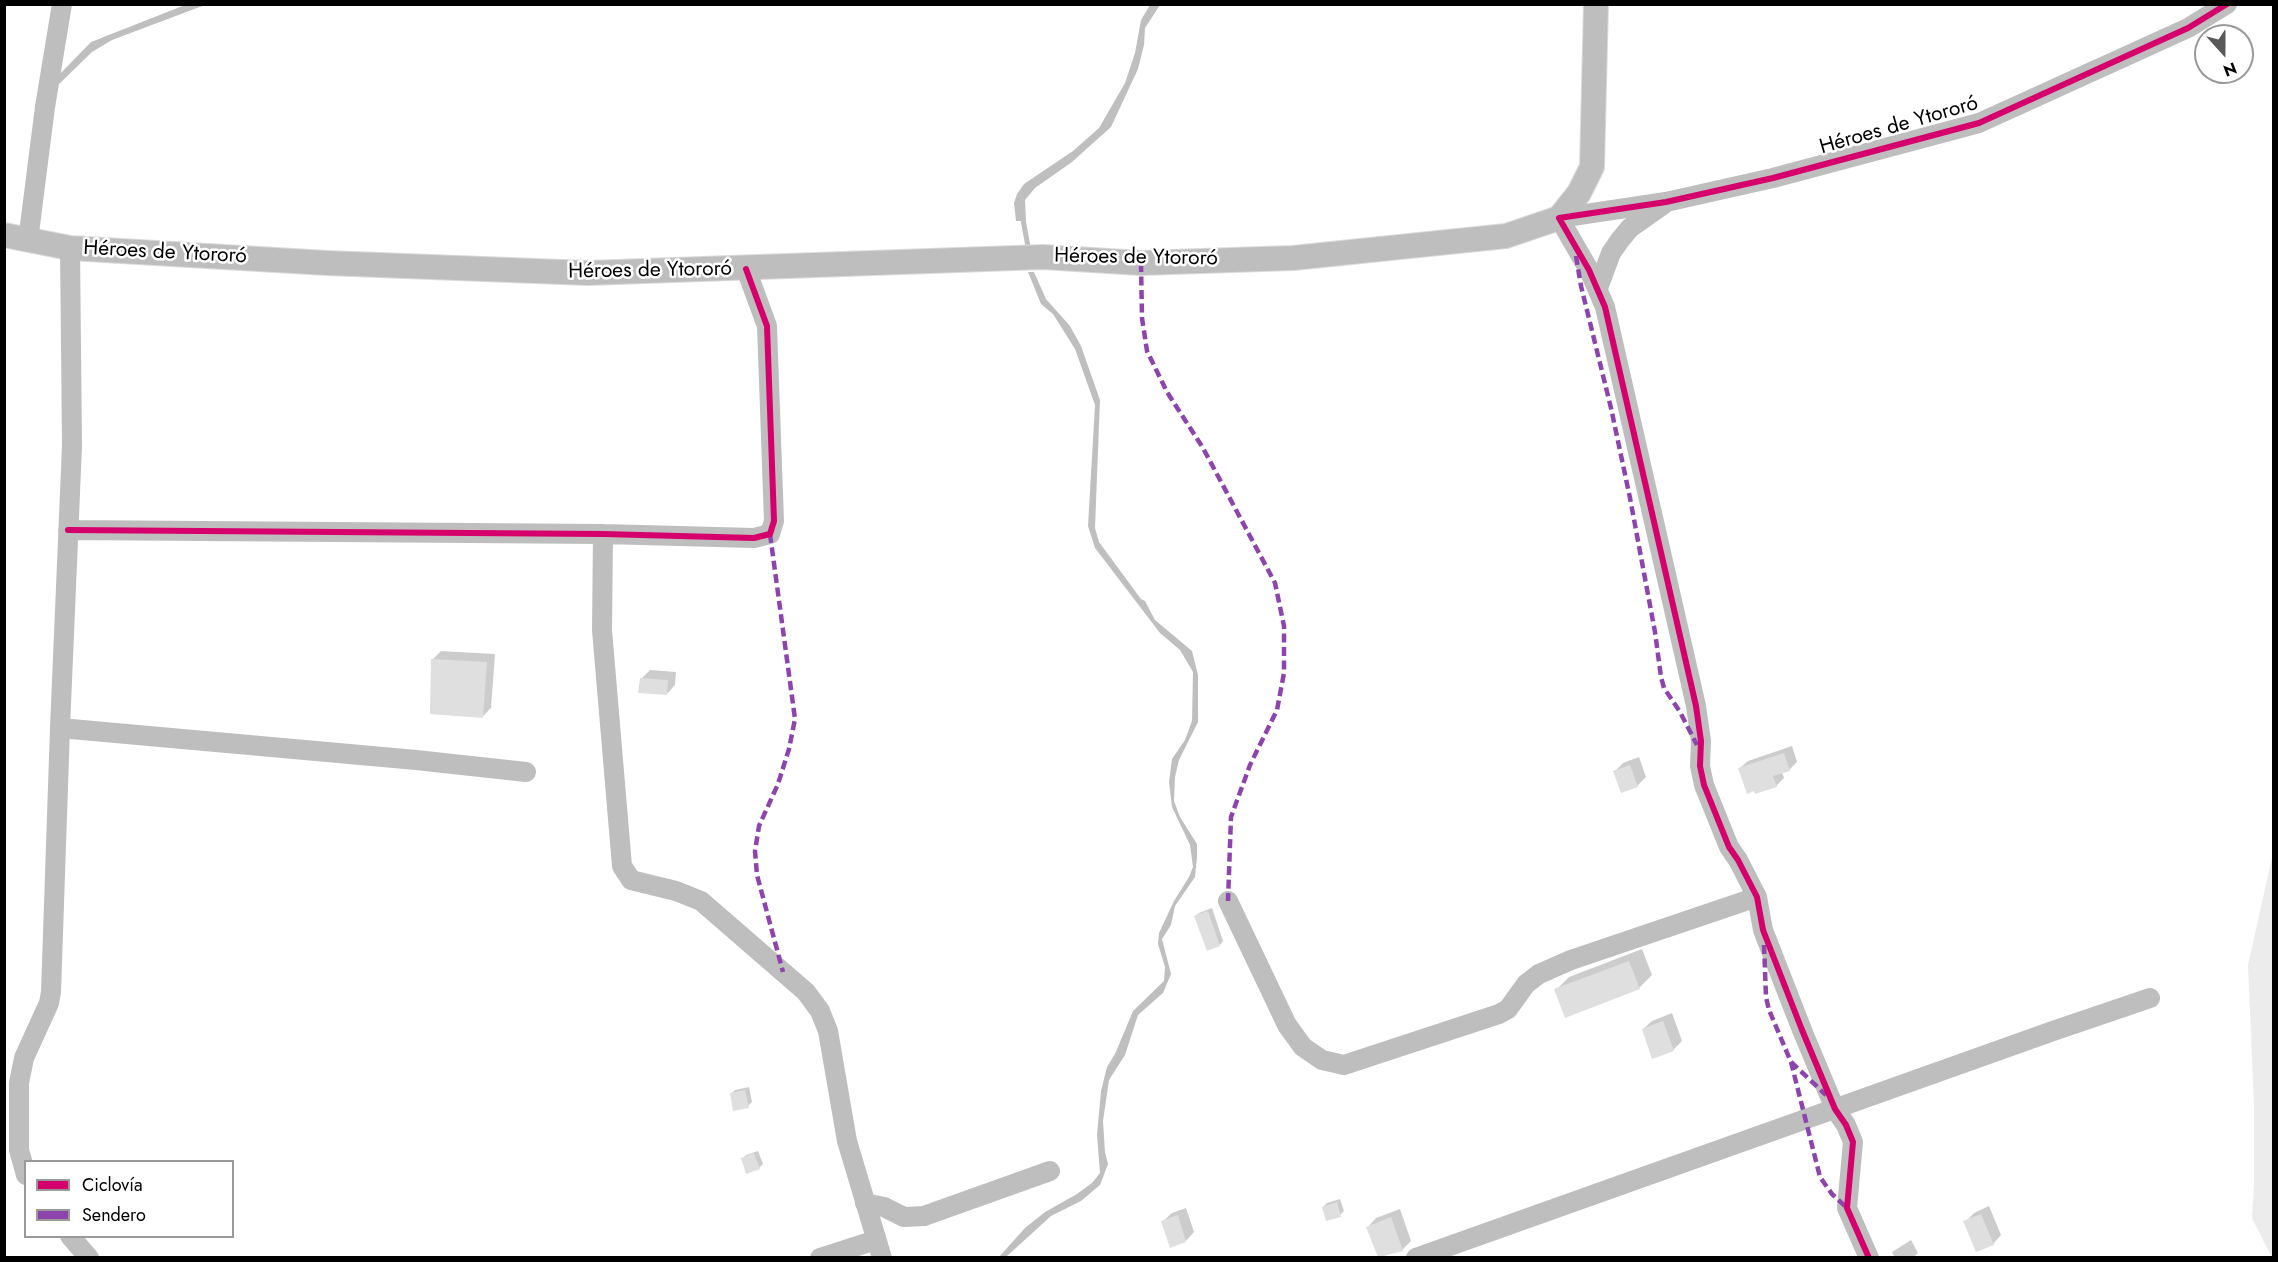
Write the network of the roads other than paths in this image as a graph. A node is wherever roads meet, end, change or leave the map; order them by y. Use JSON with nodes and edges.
{"nodes":[{"id":1,"x":62,"y":4,"type":"edge"},
{"id":2,"x":1596,"y":4,"type":"edge"},
{"id":3,"x":2227,"y":4,"type":"edge"},
{"id":4,"x":1666,"y":202,"type":"junction"},
{"id":5,"x":1559,"y":218,"type":"junction"},
{"id":6,"x":4,"y":235,"type":"edge"},
{"id":7,"x":28,"y":241,"type":"junction"},
{"id":8,"x":70,"y":248,"type":"junction"},
{"id":9,"x":746,"y":269,"type":"junction"},
{"id":10,"x":1598,"y":288,"type":"junction"},
{"id":11,"x":68,"y":530,"type":"junction"},
{"id":12,"x":603,"y":534,"type":"junction"},
{"id":13,"x":60,"y":728,"type":"junction"},
{"id":14,"x":526,"y":772,"type":"dead end"},
{"id":15,"x":1757,"y":897,"type":"junction"},
{"id":16,"x":1228,"y":901,"type":"dead end"},
{"id":17,"x":2150,"y":998,"type":"dead end"},
{"id":18,"x":1835,"y":1109,"type":"junction"},
{"id":19,"x":24,"y":1168,"type":"edge"},
{"id":20,"x":1050,"y":1171,"type":"dead end"},
{"id":21,"x":865,"y":1203,"type":"junction"},
{"id":22,"x":72,"y":1238,"type":"edge"},
{"id":23,"x":879,"y":1249,"type":"edge"},
{"id":24,"x":89,"y":1257,"type":"edge"},
{"id":25,"x":820,"y":1257,"type":"edge"},
{"id":26,"x":1416,"y":1257,"type":"edge"},
{"id":27,"x":1869,"y":1257,"type":"edge"}],
"edges":[{"from":1,"to":7,"type":"street"},
{"from":2,"to":5,"type":"main road"},
{"from":3,"to":4,"type":"street","name":"Héroes de Ytororó"},
{"from":4,"to":5,"type":"street","name":"Héroes de Ytororó"},
{"from":4,"to":10,"type":"street"},
{"from":5,"to":9,"type":"main road","name":"Héroes de Ytororó"},
{"from":5,"to":10,"type":"street"},
{"from":6,"to":7,"type":"main road","name":"Héroes de Ytororó"},
{"from":7,"to":8,"type":"main road","name":"Héroes de Ytororó"},
{"from":8,"to":9,"type":"main road","name":"Héroes de Ytororó"},
{"from":8,"to":11,"type":"street"},
{"from":9,"to":12,"type":"street"},
{"from":10,"to":15,"type":"street"},
{"from":11,"to":12,"type":"street"},
{"from":11,"to":13,"type":"street"},
{"from":12,"to":21,"type":"street"},
{"from":13,"to":14,"type":"street"},
{"from":13,"to":19,"type":"street"},
{"from":15,"to":16,"type":"street"},
{"from":15,"to":18,"type":"street"},
{"from":17,"to":18,"type":"street"},
{"from":18,"to":26,"type":"street"},
{"from":18,"to":27,"type":"street"},
{"from":20,"to":21,"type":"street"},
{"from":21,"to":23,"type":"street"},
{"from":22,"to":24,"type":"street"},
{"from":23,"to":25,"type":"street"}]}
